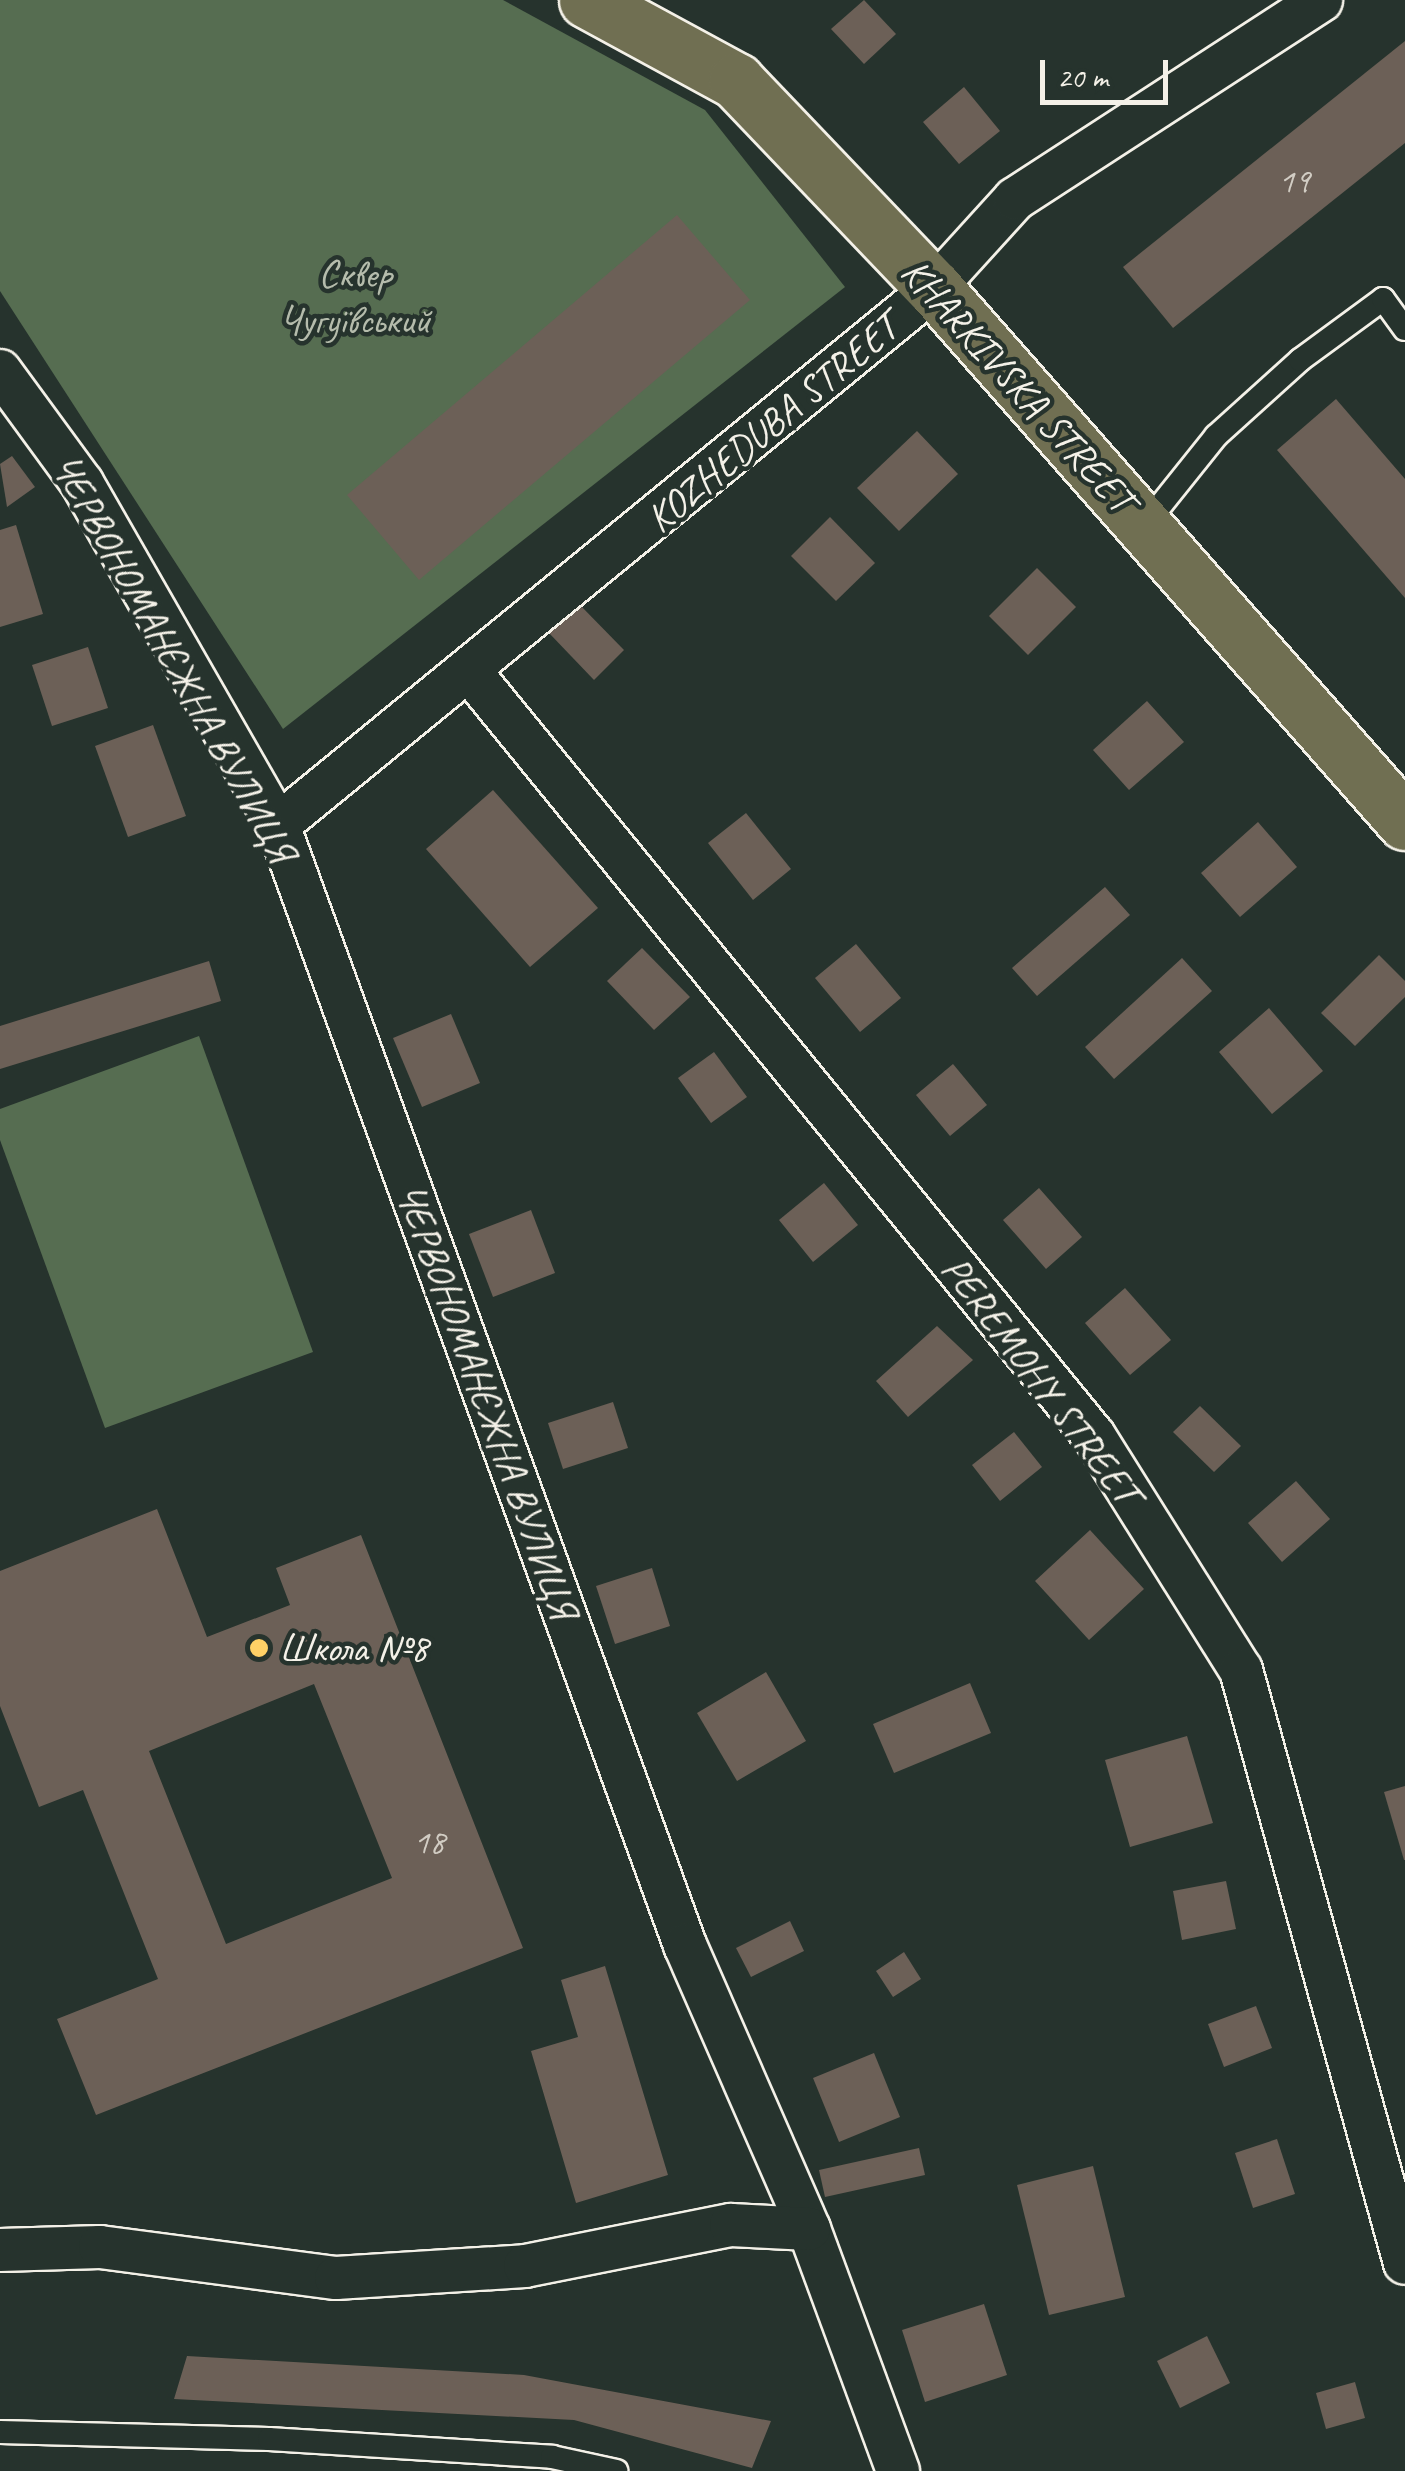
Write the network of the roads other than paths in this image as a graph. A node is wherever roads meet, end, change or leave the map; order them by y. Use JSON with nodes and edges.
{"nodes":[{"id":1,"x":587,"y":0,"type":"edge"},
{"id":2,"x":1308,"y":4,"type":"edge"},
{"id":3,"x":934,"y":288,"type":"junction"},
{"id":4,"x":1405,"y":329,"type":"edge"},
{"id":5,"x":0,"y":371,"type":"edge"},
{"id":6,"x":1144,"y":526,"type":"junction"},
{"id":7,"x":471,"y":673,"type":"junction"},
{"id":8,"x":1405,"y":822,"type":"edge"},
{"id":9,"x":278,"y":825,"type":"junction"},
{"id":10,"x":810,"y":2229,"type":"junction"},
{"id":11,"x":0,"y":2250,"type":"edge"},
{"id":12,"x":1405,"y":2264,"type":"edge"},
{"id":13,"x":0,"y":2432,"type":"edge"},
{"id":14,"x":617,"y":2471,"type":"edge"},
{"id":15,"x":898,"y":2471,"type":"edge"}],
"edges":[{"from":1,"to":3,"type":"main road","name":"KHARKIVSKA STREET"},
{"from":2,"to":3,"type":"street","name":"KOZHEDUBA STREET"},
{"from":3,"to":6,"type":"main road","name":"KHARKIVSKA STREET"},
{"from":3,"to":7,"type":"street","name":"KOZHEDUBA STREET"},
{"from":4,"to":6,"type":"lane"},
{"from":5,"to":9,"type":"street","name":"ЧЕРВОНОМАНЄЖНА ВУЛИЦЯ"},
{"from":6,"to":8,"type":"main road","name":"KHARKIVSKA STREET"},
{"from":7,"to":9,"type":"street","name":"KOZHEDUBA STREET"},
{"from":7,"to":12,"type":"street","name":"PEREMOHY STREET"},
{"from":9,"to":10,"type":"street","name":"ЧЕРВОНОМАНЄЖНА ВУЛИЦЯ"},
{"from":10,"to":11,"type":"street"},
{"from":10,"to":15,"type":"street","name":"ЧЕРВОНОМАНЄЖНА ВУЛИЦЯ"},
{"from":13,"to":14,"type":"lane"}]}
